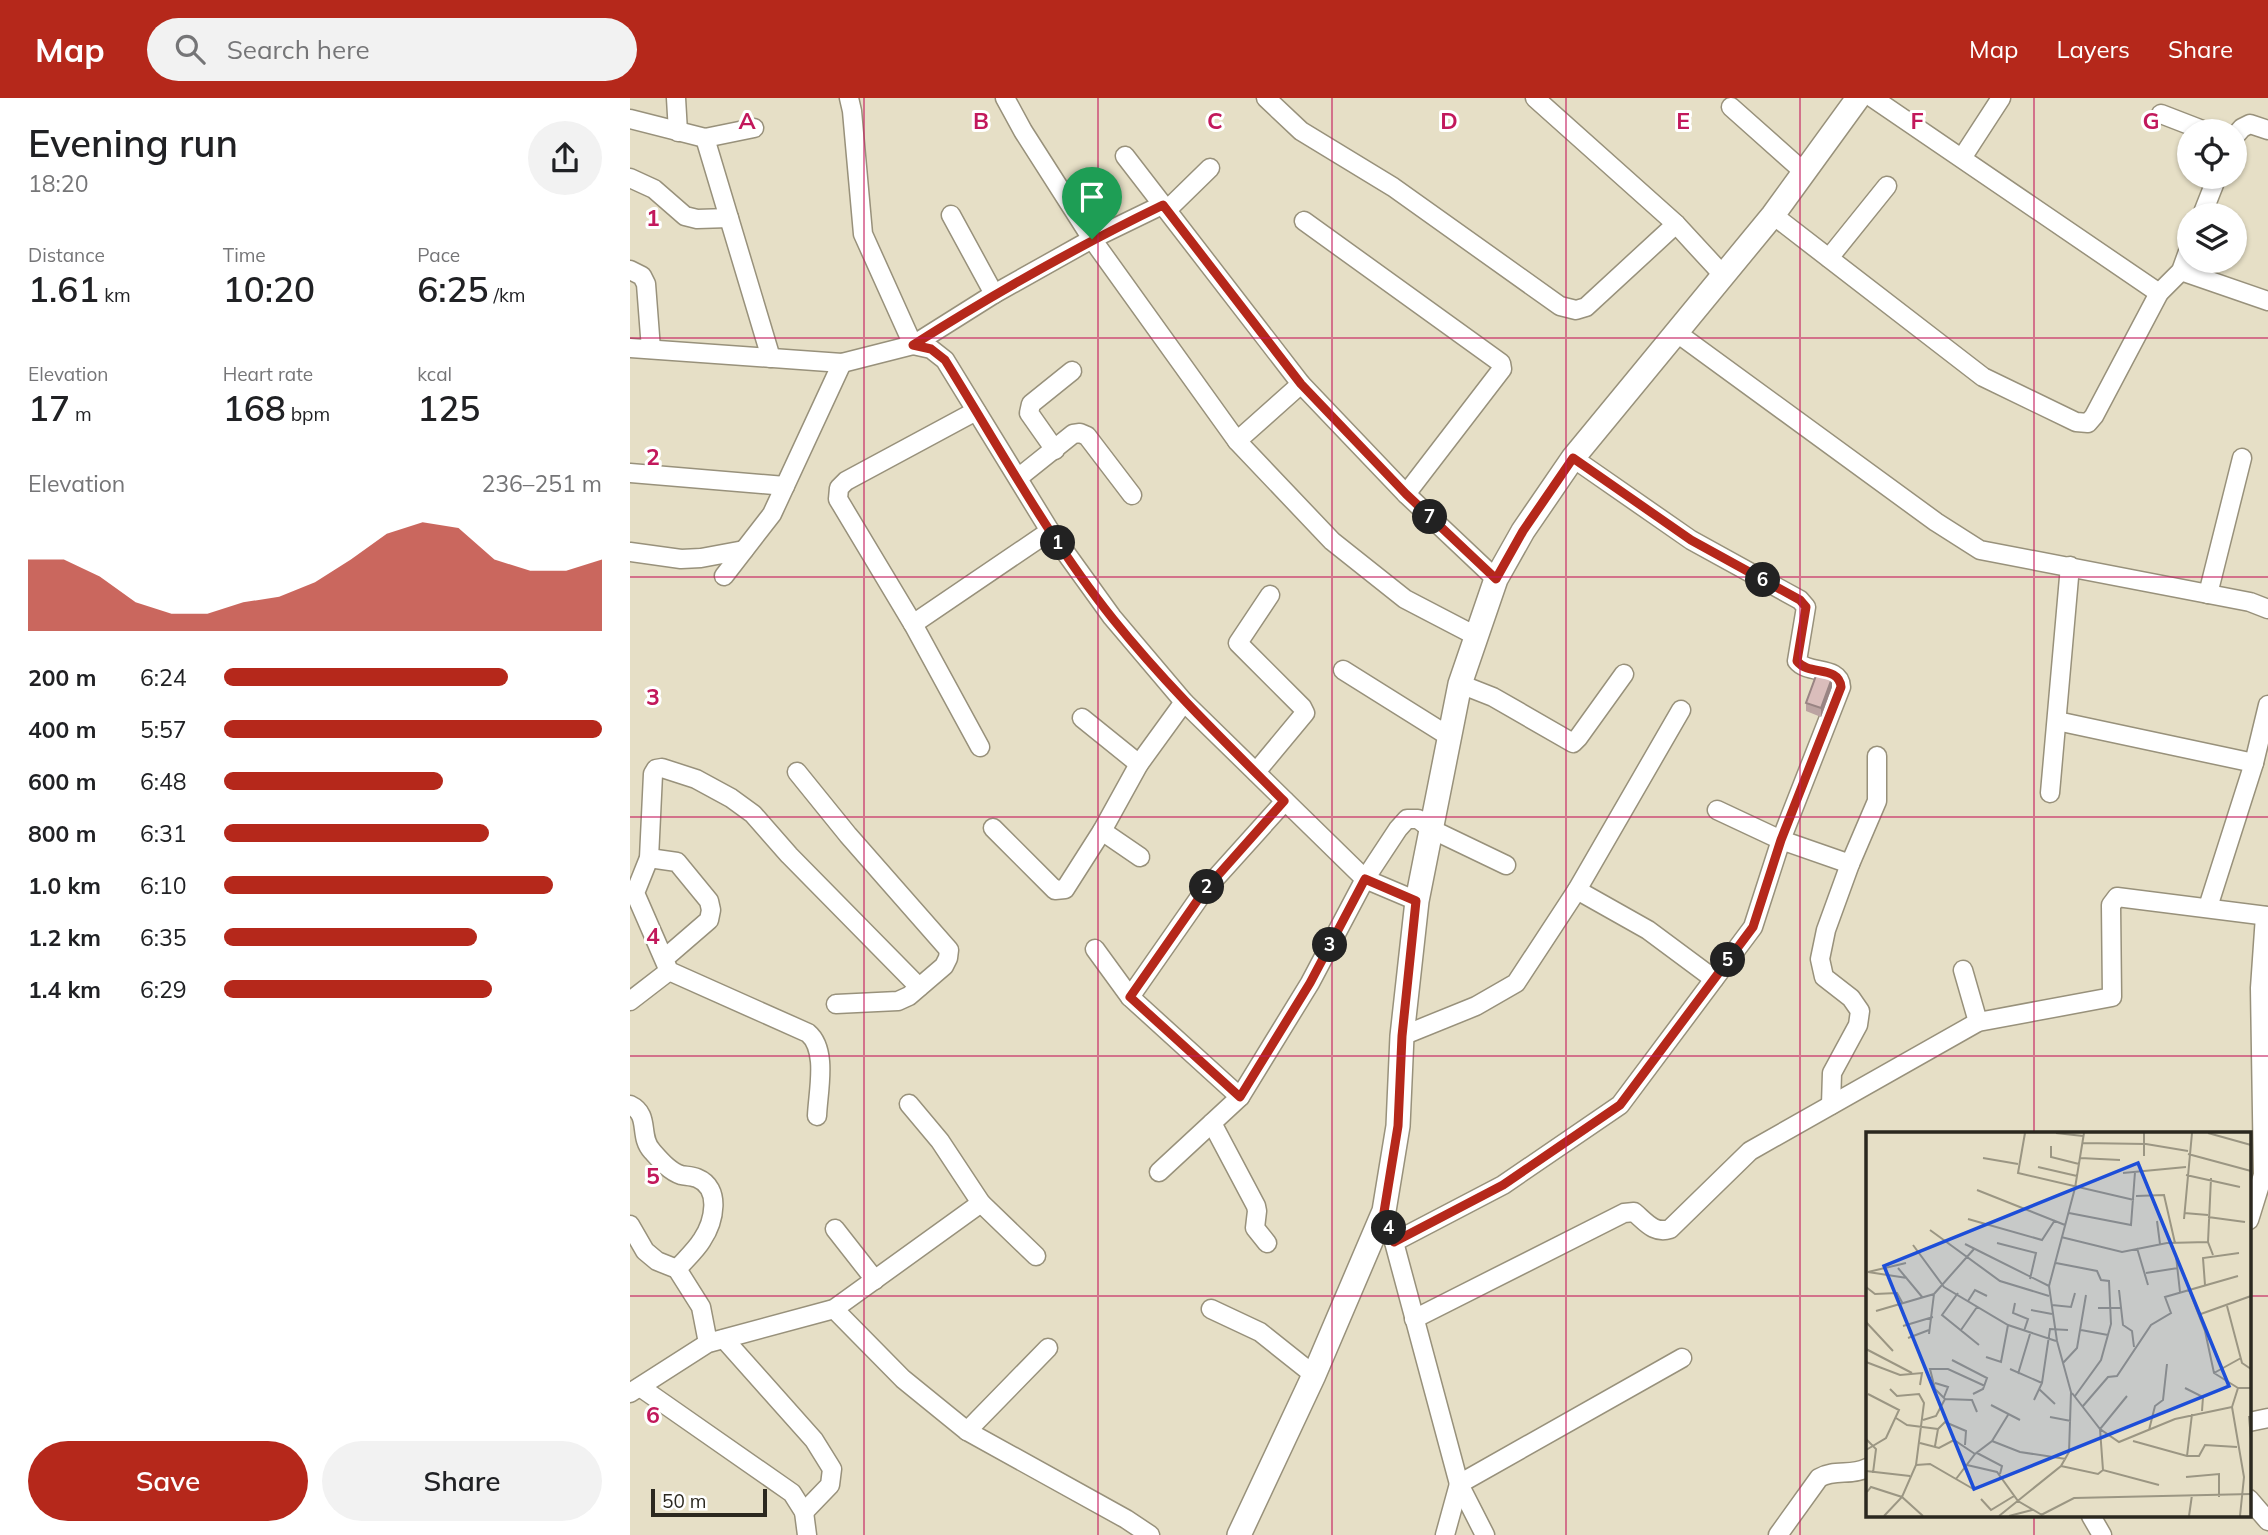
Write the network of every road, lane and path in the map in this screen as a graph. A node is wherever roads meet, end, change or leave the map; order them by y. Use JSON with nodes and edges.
{"nodes":[{"id":1,"x":676,"y":98,"type":"edge"},
{"id":2,"x":849,"y":98,"type":"edge"},
{"id":3,"x":1006,"y":98,"type":"edge"},
{"id":4,"x":1266,"y":98,"type":"edge"},
{"id":5,"x":1535,"y":98,"type":"edge"},
{"id":6,"x":1858,"y":98,"type":"edge"},
{"id":7,"x":1873,"y":98,"type":"edge"},
{"id":8,"x":2001,"y":98,"type":"edge"},
{"id":9,"x":1731,"y":107,"type":"dead end"},
{"id":10,"x":2161,"y":114,"type":"dead end"},
{"id":11,"x":630,"y":119,"type":"edge"},
{"id":12,"x":2177,"y":120,"type":"edge"},
{"id":13,"x":2247,"y":126,"type":"edge"},
{"id":14,"x":754,"y":128,"type":"dead end"},
{"id":15,"x":2268,"y":130,"type":"edge"},
{"id":16,"x":678,"y":132,"type":"junction"},
{"id":17,"x":705,"y":138,"type":"junction"},
{"id":18,"x":1125,"y":156,"type":"dead end"},
{"id":19,"x":1962,"y":158,"type":"junction"},
{"id":20,"x":1210,"y":168,"type":"dead end"},
{"id":21,"x":1804,"y":173,"type":"junction"},
{"id":22,"x":630,"y":178,"type":"edge"},
{"id":23,"x":1887,"y":186,"type":"dead end"},
{"id":24,"x":1165,"y":208,"type":"junction"},
{"id":25,"x":951,"y":215,"type":"dead end"},
{"id":26,"x":1773,"y":215,"type":"junction"},
{"id":27,"x":729,"y":218,"type":"junction"},
{"id":28,"x":1304,"y":221,"type":"dead end"},
{"id":29,"x":1676,"y":224,"type":"junction"},
{"id":30,"x":1092,"y":239,"type":"junction"},
{"id":31,"x":1829,"y":258,"type":"junction"},
{"id":32,"x":630,"y":270,"type":"edge"},
{"id":33,"x":2179,"y":273,"type":"edge"},
{"id":34,"x":2187,"y":273,"type":"edge"},
{"id":35,"x":1723,"y":275,"type":"junction"},
{"id":36,"x":994,"y":293,"type":"junction"},
{"id":37,"x":2159,"y":293,"type":"junction"},
{"id":38,"x":2268,"y":301,"type":"edge"},
{"id":39,"x":1676,"y":333,"type":"junction"},
{"id":40,"x":913,"y":345,"type":"junction"},
{"id":41,"x":630,"y":348,"type":"edge"},
{"id":42,"x":651,"y":349,"type":"junction"},
{"id":43,"x":771,"y":358,"type":"junction"},
{"id":44,"x":842,"y":363,"type":"junction"},
{"id":45,"x":1072,"y":371,"type":"dead end"},
{"id":46,"x":1301,"y":384,"type":"junction"},
{"id":47,"x":976,"y":411,"type":"junction"},
{"id":48,"x":1237,"y":441,"type":"junction"},
{"id":49,"x":1055,"y":450,"type":"junction"},
{"id":50,"x":1573,"y":458,"type":"junction"},
{"id":51,"x":2242,"y":458,"type":"dead end"},
{"id":52,"x":630,"y":473,"type":"edge"},
{"id":53,"x":1018,"y":478,"type":"junction"},
{"id":54,"x":785,"y":486,"type":"junction"},
{"id":55,"x":1406,"y":494,"type":"junction"},
{"id":56,"x":1132,"y":495,"type":"dead end"},
{"id":57,"x":1050,"y":531,"type":"junction"},
{"id":58,"x":744,"y":550,"type":"junction"},
{"id":59,"x":630,"y":552,"type":"edge"},
{"id":60,"x":2070,"y":566,"type":"junction"},
{"id":61,"x":724,"y":576,"type":"dead end"},
{"id":62,"x":1496,"y":579,"type":"junction"},
{"id":63,"x":2208,"y":593,"type":"junction"},
{"id":64,"x":1270,"y":595,"type":"dead end"},
{"id":65,"x":2268,"y":609,"type":"edge"},
{"id":66,"x":913,"y":624,"type":"junction"},
{"id":67,"x":1476,"y":636,"type":"junction"},
{"id":68,"x":1343,"y":670,"type":"dead end"},
{"id":69,"x":1624,"y":674,"type":"dead end"},
{"id":70,"x":1460,"y":684,"type":"junction"},
{"id":71,"x":1184,"y":702,"type":"junction"},
{"id":72,"x":2268,"y":705,"type":"edge"},
{"id":73,"x":1681,"y":710,"type":"dead end"},
{"id":74,"x":1082,"y":718,"type":"dead end"},
{"id":75,"x":2057,"y":721,"type":"junction"},
{"id":76,"x":1450,"y":737,"type":"junction"},
{"id":77,"x":980,"y":747,"type":"dead end"},
{"id":78,"x":1877,"y":757,"type":"dead end"},
{"id":79,"x":2254,"y":763,"type":"junction"},
{"id":80,"x":1139,"y":764,"type":"junction"},
{"id":81,"x":797,"y":772,"type":"dead end"},
{"id":82,"x":1256,"y":772,"type":"junction"},
{"id":83,"x":2050,"y":793,"type":"dead end"},
{"id":84,"x":1284,"y":801,"type":"junction"},
{"id":85,"x":1717,"y":810,"type":"dead end"},
{"id":86,"x":993,"y":828,"type":"dead end"},
{"id":87,"x":1431,"y":829,"type":"junction"},
{"id":88,"x":1102,"y":831,"type":"junction"},
{"id":89,"x":1781,"y":840,"type":"junction"},
{"id":90,"x":1140,"y":857,"type":"dead end"},
{"id":91,"x":649,"y":858,"type":"junction"},
{"id":92,"x":1850,"y":864,"type":"junction"},
{"id":93,"x":1506,"y":865,"type":"dead end"},
{"id":94,"x":1365,"y":879,"type":"junction"},
{"id":95,"x":1577,"y":890,"type":"junction"},
{"id":96,"x":1416,"y":901,"type":"junction"},
{"id":97,"x":2208,"y":907,"type":"junction"},
{"id":98,"x":2267,"y":916,"type":"edge"},
{"id":99,"x":1096,"y":949,"type":"dead end"},
{"id":100,"x":667,"y":964,"type":"junction"},
{"id":101,"x":1963,"y":970,"type":"dead end"},
{"id":102,"x":1714,"y":979,"type":"junction"},
{"id":103,"x":919,"y":987,"type":"junction"},
{"id":104,"x":1130,"y":997,"type":"junction"},
{"id":105,"x":630,"y":1001,"type":"edge"},
{"id":106,"x":835,"y":1004,"type":"dead end"},
{"id":107,"x":1978,"y":1022,"type":"junction"},
{"id":108,"x":1402,"y":1036,"type":"junction"},
{"id":109,"x":2265,"y":1070,"type":"edge"},
{"id":110,"x":1240,"y":1097,"type":"junction"},
{"id":111,"x":909,"y":1104,"type":"dead end"},
{"id":112,"x":630,"y":1105,"type":"edge"},
{"id":113,"x":1831,"y":1105,"type":"junction"},
{"id":114,"x":817,"y":1115,"type":"dead end"},
{"id":115,"x":1212,"y":1124,"type":"junction"},
{"id":116,"x":1159,"y":1172,"type":"dead end"},
{"id":117,"x":981,"y":1203,"type":"junction"},
{"id":118,"x":1384,"y":1212,"type":"junction"},
{"id":119,"x":2250,"y":1217,"type":"edge"},
{"id":120,"x":630,"y":1226,"type":"edge"},
{"id":121,"x":835,"y":1229,"type":"dead end"},
{"id":122,"x":1394,"y":1242,"type":"junction"},
{"id":123,"x":1267,"y":1243,"type":"dead end"},
{"id":124,"x":1036,"y":1256,"type":"dead end"},
{"id":125,"x":677,"y":1269,"type":"junction"},
{"id":126,"x":875,"y":1280,"type":"junction"},
{"id":127,"x":1211,"y":1309,"type":"dead end"},
{"id":128,"x":834,"y":1310,"type":"junction"},
{"id":129,"x":1414,"y":1319,"type":"junction"},
{"id":130,"x":716,"y":1341,"type":"junction"},
{"id":131,"x":1048,"y":1348,"type":"dead end"},
{"id":132,"x":1682,"y":1359,"type":"dead end"},
{"id":133,"x":1314,"y":1375,"type":"junction"},
{"id":134,"x":635,"y":1390,"type":"edge"},
{"id":135,"x":2268,"y":1418,"type":"edge"},
{"id":136,"x":2250,"y":1422,"type":"edge"},
{"id":137,"x":967,"y":1431,"type":"junction"},
{"id":138,"x":1866,"y":1469,"type":"edge"},
{"id":139,"x":1459,"y":1484,"type":"junction"},
{"id":140,"x":2250,"y":1500,"type":"edge"},
{"id":141,"x":804,"y":1512,"type":"junction"},
{"id":142,"x":2092,"y":1518,"type":"edge"},
{"id":143,"x":2268,"y":1521,"type":"edge"},
{"id":144,"x":807,"y":1535,"type":"edge"},
{"id":145,"x":1150,"y":1535,"type":"edge"},
{"id":146,"x":1240,"y":1535,"type":"edge"},
{"id":147,"x":1445,"y":1535,"type":"edge"},
{"id":148,"x":1485,"y":1535,"type":"edge"},
{"id":149,"x":1778,"y":1535,"type":"edge"},
{"id":150,"x":2102,"y":1535,"type":"edge"}],
"edges":[{"from":1,"to":16,"type":"street"},
{"from":2,"to":40,"type":"street"},
{"from":3,"to":30,"type":"street"},
{"from":4,"to":29,"type":"street"},
{"from":5,"to":29,"type":"street"},
{"from":6,"to":21,"type":"main road"},
{"from":7,"to":19,"type":"street"},
{"from":8,"to":19,"type":"street"},
{"from":9,"to":21,"type":"street"},
{"from":10,"to":12,"type":"street"},
{"from":11,"to":16,"type":"street"},
{"from":13,"to":15,"type":"street"},
{"from":14,"to":17,"type":"street"},
{"from":16,"to":17,"type":"street"},
{"from":17,"to":27,"type":"street"},
{"from":18,"to":24,"type":"street"},
{"from":19,"to":37,"type":"street"},
{"from":20,"to":24,"type":"street"},
{"from":21,"to":26,"type":"main road"},
{"from":22,"to":27,"type":"street"},
{"from":23,"to":31,"type":"street"},
{"from":24,"to":30,"type":"street"},
{"from":24,"to":46,"type":"street"},
{"from":25,"to":36,"type":"street"},
{"from":26,"to":31,"type":"street"},
{"from":26,"to":35,"type":"main road"},
{"from":27,"to":43,"type":"street"},
{"from":28,"to":55,"type":"street"},
{"from":29,"to":35,"type":"street"},
{"from":30,"to":36,"type":"street"},
{"from":30,"to":48,"type":"street"},
{"from":31,"to":37,"type":"street"},
{"from":32,"to":42,"type":"street"},
{"from":33,"to":37,"type":"street"},
{"from":34,"to":38,"type":"street"},
{"from":35,"to":39,"type":"main road"},
{"from":36,"to":40,"type":"street"},
{"from":39,"to":50,"type":"main road"},
{"from":39,"to":60,"type":"street"},
{"from":40,"to":44,"type":"street"},
{"from":40,"to":47,"type":"street"},
{"from":41,"to":42,"type":"street"},
{"from":42,"to":43,"type":"street"},
{"from":43,"to":44,"type":"street"},
{"from":44,"to":54,"type":"street"},
{"from":45,"to":49,"type":"street"},
{"from":46,"to":48,"type":"street"},
{"from":46,"to":55,"type":"street"},
{"from":47,"to":53,"type":"street"},
{"from":47,"to":66,"type":"street"},
{"from":48,"to":67,"type":"street"},
{"from":49,"to":53,"type":"street"},
{"from":49,"to":56,"type":"street"},
{"from":50,"to":62,"type":"main road"},
{"from":50,"to":89,"type":"street"},
{"from":51,"to":63,"type":"street"},
{"from":52,"to":54,"type":"street"},
{"from":53,"to":57,"type":"street"},
{"from":54,"to":58,"type":"street"},
{"from":55,"to":62,"type":"street"},
{"from":57,"to":66,"type":"street"},
{"from":57,"to":71,"type":"street"},
{"from":58,"to":59,"type":"street"},
{"from":58,"to":61,"type":"street"},
{"from":60,"to":63,"type":"street"},
{"from":60,"to":75,"type":"street"},
{"from":62,"to":67,"type":"main road"},
{"from":63,"to":65,"type":"street"},
{"from":64,"to":82,"type":"street"},
{"from":66,"to":77,"type":"street"},
{"from":67,"to":70,"type":"main road"},
{"from":68,"to":76,"type":"street"},
{"from":69,"to":70,"type":"street"},
{"from":70,"to":76,"type":"main road"},
{"from":71,"to":80,"type":"street"},
{"from":71,"to":82,"type":"street"},
{"from":72,"to":79,"type":"street"},
{"from":73,"to":95,"type":"street"},
{"from":74,"to":80,"type":"street"},
{"from":75,"to":79,"type":"street"},
{"from":75,"to":83,"type":"street"},
{"from":76,"to":87,"type":"main road"},
{"from":78,"to":92,"type":"street"},
{"from":79,"to":97,"type":"street"},
{"from":80,"to":88,"type":"street"},
{"from":81,"to":103,"type":"street"},
{"from":82,"to":84,"type":"street"},
{"from":84,"to":94,"type":"street"},
{"from":84,"to":104,"type":"street"},
{"from":85,"to":89,"type":"street"},
{"from":86,"to":88,"type":"street"},
{"from":87,"to":93,"type":"street"},
{"from":87,"to":94,"type":"street"},
{"from":87,"to":96,"type":"main road"},
{"from":88,"to":90,"type":"street"},
{"from":89,"to":92,"type":"street"},
{"from":89,"to":102,"type":"street"},
{"from":91,"to":100,"type":"street"},
{"from":91,"to":100,"type":"street"},
{"from":91,"to":103,"type":"street"},
{"from":92,"to":113,"type":"street"},
{"from":94,"to":96,"type":"street"},
{"from":94,"to":110,"type":"street"},
{"from":95,"to":102,"type":"street"},
{"from":95,"to":108,"type":"street"},
{"from":96,"to":108,"type":"main road"},
{"from":97,"to":98,"type":"street"},
{"from":97,"to":107,"type":"street"},
{"from":98,"to":109,"type":"street"},
{"from":99,"to":104,"type":"street"},
{"from":100,"to":105,"type":"street"},
{"from":100,"to":114,"type":"street"},
{"from":101,"to":107,"type":"street"},
{"from":102,"to":122,"type":"street"},
{"from":103,"to":106,"type":"street"},
{"from":104,"to":110,"type":"street"},
{"from":107,"to":113,"type":"street"},
{"from":108,"to":118,"type":"main road"},
{"from":109,"to":119,"type":"street"},
{"from":110,"to":115,"type":"street"},
{"from":111,"to":117,"type":"street"},
{"from":112,"to":125,"type":"street"},
{"from":113,"to":129,"type":"street"},
{"from":115,"to":116,"type":"street"},
{"from":115,"to":123,"type":"street"},
{"from":117,"to":124,"type":"street"},
{"from":117,"to":126,"type":"street"},
{"from":118,"to":122,"type":"street"},
{"from":118,"to":133,"type":"main road"},
{"from":120,"to":125,"type":"street"},
{"from":121,"to":126,"type":"street"},
{"from":122,"to":129,"type":"street"},
{"from":125,"to":130,"type":"street"},
{"from":126,"to":128,"type":"street"},
{"from":127,"to":133,"type":"street"},
{"from":128,"to":130,"type":"street"},
{"from":128,"to":137,"type":"street"},
{"from":129,"to":139,"type":"street"},
{"from":130,"to":134,"type":"street"},
{"from":130,"to":141,"type":"street"},
{"from":131,"to":137,"type":"street"},
{"from":132,"to":139,"type":"street"},
{"from":133,"to":146,"type":"main road"},
{"from":134,"to":141,"type":"street"},
{"from":135,"to":136,"type":"street"},
{"from":137,"to":145,"type":"street"},
{"from":138,"to":149,"type":"street"},
{"from":139,"to":147,"type":"street"},
{"from":139,"to":148,"type":"street"},
{"from":140,"to":143,"type":"street"},
{"from":141,"to":144,"type":"street"},
{"from":142,"to":150,"type":"street"}]}
